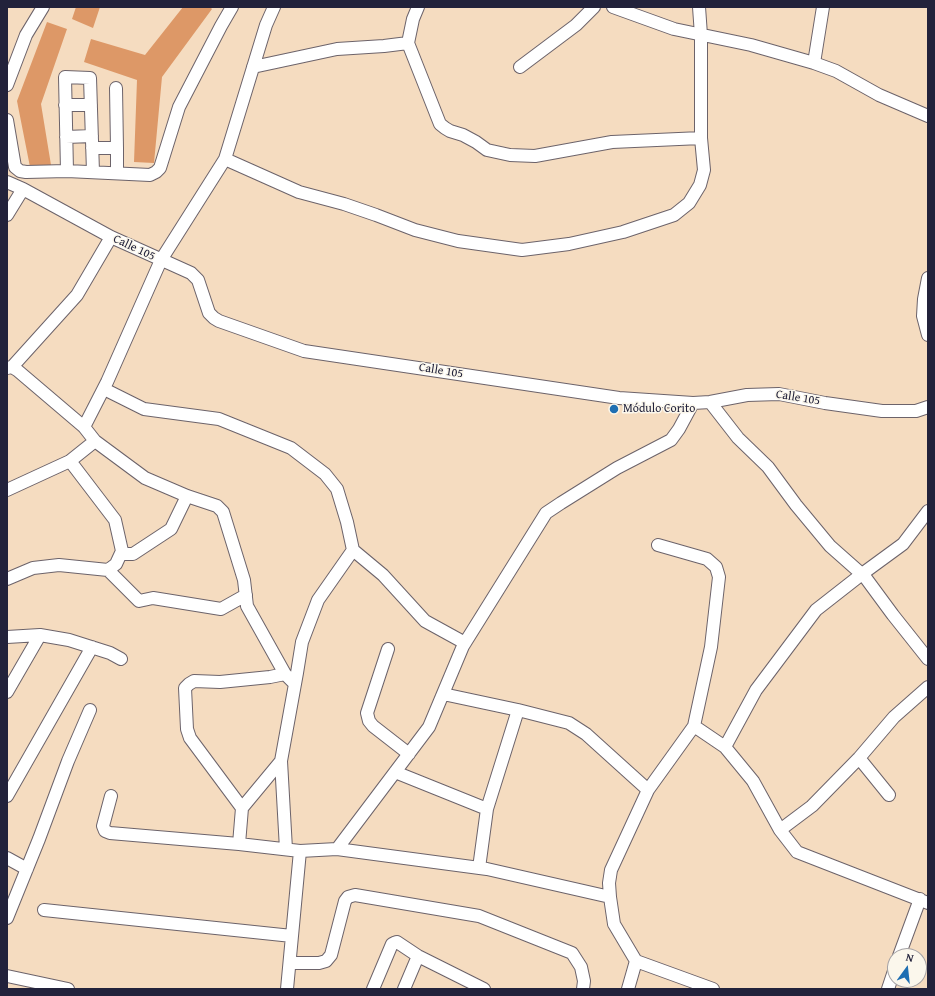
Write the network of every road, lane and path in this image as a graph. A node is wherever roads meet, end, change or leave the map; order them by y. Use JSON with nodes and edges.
{"nodes":[{"id":1,"x":43,"y":7,"type":"edge"},
{"id":2,"x":232,"y":7,"type":"edge"},
{"id":3,"x":274,"y":7,"type":"edge"},
{"id":4,"x":418,"y":7,"type":"edge"},
{"id":5,"x":594,"y":7,"type":"edge"},
{"id":6,"x":613,"y":7,"type":"edge"},
{"id":7,"x":699,"y":7,"type":"edge"},
{"id":8,"x":823,"y":7,"type":"edge"},
{"id":9,"x":701,"y":35,"type":"junction"},
{"id":10,"x":408,"y":43,"type":"junction"},
{"id":11,"x":814,"y":63,"type":"junction"},
{"id":12,"x":253,"y":67,"type":"junction"},
{"id":13,"x":520,"y":67,"type":"dead end"},
{"id":14,"x":7,"y":85,"type":"edge"},
{"id":15,"x":116,"y":88,"type":"dead end"},
{"id":16,"x":66,"y":105,"type":"junction"},
{"id":17,"x":91,"y":105,"type":"junction"},
{"id":18,"x":928,"y":116,"type":"edge"},
{"id":19,"x":7,"y":120,"type":"edge"},
{"id":20,"x":66,"y":137,"type":"junction"},
{"id":21,"x":701,"y":138,"type":"junction"},
{"id":22,"x":92,"y":142,"type":"junction"},
{"id":23,"x":117,"y":148,"type":"junction"},
{"id":24,"x":225,"y":159,"type":"junction"},
{"id":25,"x":67,"y":171,"type":"junction"},
{"id":26,"x":93,"y":172,"type":"junction"},
{"id":27,"x":117,"y":173,"type":"junction"},
{"id":28,"x":7,"y":182,"type":"edge"},
{"id":29,"x":24,"y":189,"type":"junction"},
{"id":30,"x":7,"y":215,"type":"edge"},
{"id":31,"x":111,"y":237,"type":"junction"},
{"id":32,"x":161,"y":260,"type":"junction"},
{"id":33,"x":928,"y":278,"type":"edge"},
{"id":34,"x":928,"y":335,"type":"edge"},
{"id":35,"x":9,"y":367,"type":"edge"},
{"id":36,"x":104,"y":389,"type":"junction"},
{"id":37,"x":710,"y":402,"type":"junction"},
{"id":38,"x":694,"y":403,"type":"junction"},
{"id":39,"x":928,"y":407,"type":"edge"},
{"id":40,"x":84,"y":427,"type":"junction"},
{"id":41,"x":95,"y":441,"type":"junction"},
{"id":42,"x":70,"y":460,"type":"junction"},
{"id":43,"x":7,"y":490,"type":"edge"},
{"id":44,"x":187,"y":496,"type":"junction"},
{"id":45,"x":928,"y":511,"type":"edge"},
{"id":46,"x":658,"y":545,"type":"dead end"},
{"id":47,"x":354,"y":550,"type":"junction"},
{"id":48,"x":122,"y":551,"type":"junction"},
{"id":49,"x":108,"y":570,"type":"junction"},
{"id":50,"x":862,"y":574,"type":"junction"},
{"id":51,"x":7,"y":579,"type":"edge"},
{"id":52,"x":246,"y":596,"type":"junction"},
{"id":53,"x":40,"y":635,"type":"junction"},
{"id":54,"x":7,"y":637,"type":"edge"},
{"id":55,"x":465,"y":643,"type":"junction"},
{"id":56,"x":92,"y":647,"type":"junction"},
{"id":57,"x":388,"y":649,"type":"dead end"},
{"id":58,"x":121,"y":659,"type":"dead end"},
{"id":59,"x":928,"y":659,"type":"edge"},
{"id":60,"x":285,"y":674,"type":"junction"},
{"id":61,"x":295,"y":684,"type":"junction"},
{"id":62,"x":928,"y":687,"type":"edge"},
{"id":63,"x":7,"y":692,"type":"edge"},
{"id":64,"x":443,"y":694,"type":"junction"},
{"id":65,"x":90,"y":710,"type":"dead end"},
{"id":66,"x":518,"y":710,"type":"junction"},
{"id":67,"x":694,"y":726,"type":"junction"},
{"id":68,"x":725,"y":747,"type":"junction"},
{"id":69,"x":409,"y":754,"type":"junction"},
{"id":70,"x":859,"y":758,"type":"junction"},
{"id":71,"x":281,"y":761,"type":"junction"},
{"id":72,"x":395,"y":772,"type":"junction"},
{"id":73,"x":648,"y":790,"type":"junction"},
{"id":74,"x":889,"y":794,"type":"dead end"},
{"id":75,"x":7,"y":796,"type":"edge"},
{"id":76,"x":111,"y":796,"type":"dead end"},
{"id":77,"x":242,"y":808,"type":"junction"},
{"id":78,"x":488,"y":809,"type":"junction"},
{"id":79,"x":780,"y":830,"type":"junction"},
{"id":80,"x":239,"y":844,"type":"junction"},
{"id":81,"x":286,"y":849,"type":"junction"},
{"id":82,"x":337,"y":849,"type":"junction"},
{"id":83,"x":300,"y":851,"type":"junction"},
{"id":84,"x":7,"y":858,"type":"edge"},
{"id":85,"x":479,"y":868,"type":"junction"},
{"id":86,"x":27,"y":869,"type":"junction"},
{"id":87,"x":610,"y":897,"type":"junction"},
{"id":88,"x":924,"y":901,"type":"edge"},
{"id":89,"x":44,"y":910,"type":"dead end"},
{"id":90,"x":7,"y":918,"type":"edge"},
{"id":91,"x":292,"y":936,"type":"junction"},
{"id":92,"x":903,"y":948,"type":"edge"},
{"id":93,"x":418,"y":956,"type":"junction"},
{"id":94,"x":636,"y":961,"type":"junction"},
{"id":95,"x":290,"y":963,"type":"junction"},
{"id":96,"x":7,"y":976,"type":"edge"},
{"id":97,"x":466,"y":985,"type":"edge"},
{"id":98,"x":68,"y":989,"type":"edge"},
{"id":99,"x":287,"y":989,"type":"edge"},
{"id":100,"x":373,"y":989,"type":"edge"},
{"id":101,"x":404,"y":989,"type":"edge"},
{"id":102,"x":484,"y":989,"type":"edge"},
{"id":103,"x":583,"y":989,"type":"edge"},
{"id":104,"x":628,"y":989,"type":"edge"},
{"id":105,"x":713,"y":989,"type":"edge"}],
"edges":[{"from":1,"to":14,"type":"street"},
{"from":2,"to":27,"type":"street"},
{"from":3,"to":12,"type":"street"},
{"from":4,"to":10,"type":"street"},
{"from":5,"to":13,"type":"street"},
{"from":6,"to":9,"type":"street"},
{"from":7,"to":9,"type":"street"},
{"from":8,"to":11,"type":"street"},
{"from":9,"to":11,"type":"street"},
{"from":9,"to":21,"type":"street"},
{"from":10,"to":12,"type":"street"},
{"from":10,"to":21,"type":"street"},
{"from":11,"to":18,"type":"street"},
{"from":12,"to":24,"type":"street"},
{"from":15,"to":23,"type":"street"},
{"from":16,"to":17,"type":"street"},
{"from":16,"to":17,"type":"street"},
{"from":16,"to":20,"type":"street"},
{"from":17,"to":22,"type":"street"},
{"from":19,"to":25,"type":"street"},
{"from":20,"to":22,"type":"street"},
{"from":20,"to":25,"type":"street"},
{"from":21,"to":24,"type":"street"},
{"from":22,"to":23,"type":"street"},
{"from":22,"to":26,"type":"street"},
{"from":23,"to":27,"type":"street"},
{"from":24,"to":32,"type":"street"},
{"from":25,"to":26,"type":"street"},
{"from":26,"to":27,"type":"street"},
{"from":28,"to":29,"type":"street","name":"Calle 105"},
{"from":29,"to":30,"type":"street"},
{"from":29,"to":31,"type":"street","name":"Calle 105"},
{"from":31,"to":32,"type":"street","name":"Calle 105"},
{"from":31,"to":35,"type":"street"},
{"from":32,"to":36,"type":"street"},
{"from":32,"to":38,"type":"street","name":"Calle 105"},
{"from":33,"to":34,"type":"street"},
{"from":35,"to":40,"type":"street"},
{"from":36,"to":40,"type":"street"},
{"from":36,"to":47,"type":"street"},
{"from":37,"to":38,"type":"street","name":"Calle 105"},
{"from":37,"to":39,"type":"street","name":"Calle 105"},
{"from":37,"to":50,"type":"street"},
{"from":38,"to":55,"type":"street"},
{"from":40,"to":41,"type":"street"},
{"from":41,"to":42,"type":"street"},
{"from":41,"to":44,"type":"street"},
{"from":42,"to":43,"type":"street"},
{"from":42,"to":48,"type":"street"},
{"from":44,"to":48,"type":"street"},
{"from":44,"to":52,"type":"street"},
{"from":45,"to":50,"type":"street"},
{"from":46,"to":67,"type":"street"},
{"from":47,"to":55,"type":"street"},
{"from":47,"to":61,"type":"street"},
{"from":48,"to":49,"type":"street"},
{"from":49,"to":51,"type":"street"},
{"from":49,"to":52,"type":"street"},
{"from":50,"to":59,"type":"street"},
{"from":50,"to":68,"type":"street"},
{"from":52,"to":60,"type":"street"},
{"from":53,"to":54,"type":"street"},
{"from":53,"to":56,"type":"street"},
{"from":53,"to":63,"type":"street"},
{"from":55,"to":64,"type":"street"},
{"from":56,"to":58,"type":"street"},
{"from":56,"to":75,"type":"street"},
{"from":57,"to":69,"type":"street"},
{"from":60,"to":61,"type":"street"},
{"from":60,"to":77,"type":"street"},
{"from":61,"to":71,"type":"street"},
{"from":62,"to":70,"type":"street"},
{"from":64,"to":66,"type":"street"},
{"from":64,"to":69,"type":"street"},
{"from":65,"to":86,"type":"street"},
{"from":66,"to":73,"type":"street"},
{"from":66,"to":78,"type":"street"},
{"from":67,"to":68,"type":"street"},
{"from":67,"to":73,"type":"street"},
{"from":68,"to":79,"type":"street"},
{"from":69,"to":72,"type":"street"},
{"from":70,"to":74,"type":"street"},
{"from":70,"to":79,"type":"street"},
{"from":71,"to":77,"type":"street"},
{"from":71,"to":81,"type":"street"},
{"from":72,"to":78,"type":"street"},
{"from":72,"to":82,"type":"street"},
{"from":73,"to":87,"type":"street"},
{"from":76,"to":80,"type":"street"},
{"from":77,"to":80,"type":"street"},
{"from":78,"to":85,"type":"street"},
{"from":79,"to":88,"type":"street"},
{"from":80,"to":81,"type":"street"},
{"from":81,"to":83,"type":"street"},
{"from":82,"to":83,"type":"street"},
{"from":82,"to":85,"type":"street"},
{"from":83,"to":91,"type":"street"},
{"from":84,"to":86,"type":"street"},
{"from":85,"to":87,"type":"street"},
{"from":86,"to":90,"type":"street"},
{"from":87,"to":94,"type":"street"},
{"from":88,"to":92,"type":"street"},
{"from":89,"to":91,"type":"street"},
{"from":91,"to":95,"type":"street"},
{"from":93,"to":97,"type":"street"},
{"from":93,"to":100,"type":"street"},
{"from":93,"to":101,"type":"street"},
{"from":94,"to":104,"type":"street"},
{"from":94,"to":105,"type":"street"},
{"from":95,"to":99,"type":"street"},
{"from":95,"to":103,"type":"street"},
{"from":96,"to":98,"type":"street"},
{"from":97,"to":102,"type":"street"}]}
